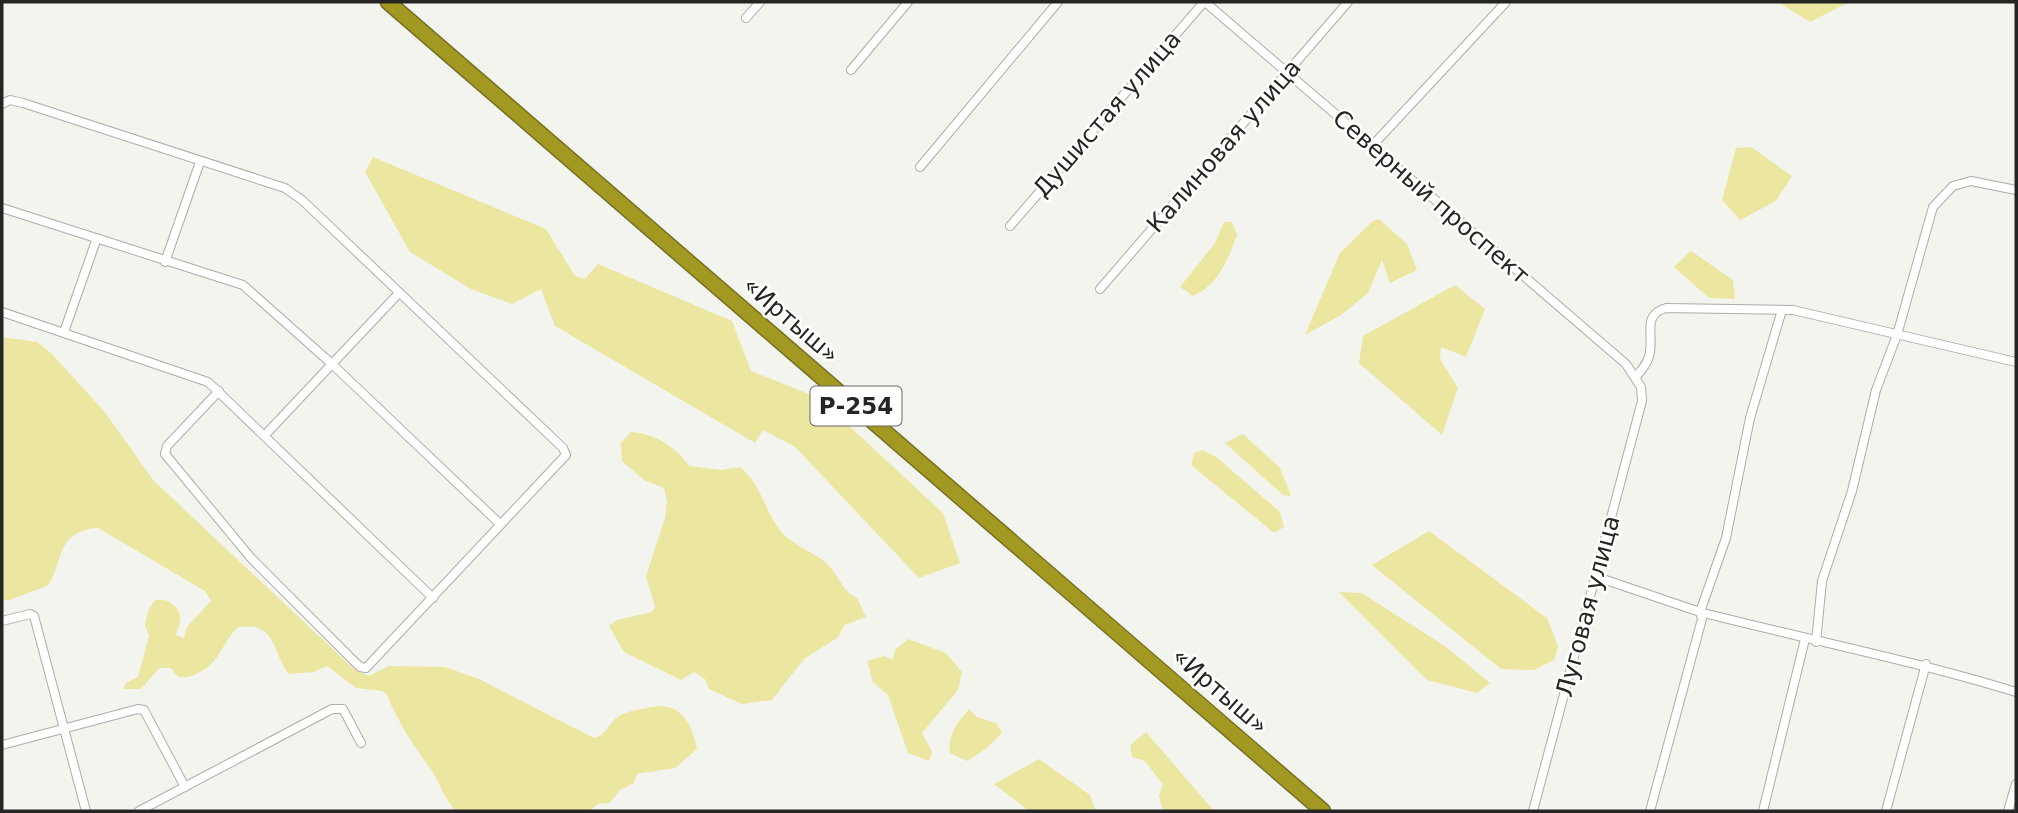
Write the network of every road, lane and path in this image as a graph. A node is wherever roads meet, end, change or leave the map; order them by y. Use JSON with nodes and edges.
{"nodes":[{"id":1,"x":388,"y":2,"type":"edge"},
{"id":2,"x":760,"y":2,"type":"edge"},
{"id":3,"x":908,"y":2,"type":"edge"},
{"id":4,"x":1058,"y":2,"type":"edge"},
{"id":5,"x":1204,"y":2,"type":"edge"},
{"id":6,"x":1349,"y":2,"type":"edge"},
{"id":7,"x":1506,"y":2,"type":"edge"},
{"id":8,"x":746,"y":18,"type":"dead end"},
{"id":9,"x":850,"y":70,"type":"dead end"},
{"id":10,"x":1288,"y":73,"type":"junction"},
{"id":11,"x":2,"y":104,"type":"edge"},
{"id":12,"x":1373,"y":146,"type":"junction"},
{"id":13,"x":200,"y":162,"type":"junction"},
{"id":14,"x":920,"y":167,"type":"dead end"},
{"id":15,"x":2016,"y":190,"type":"edge"},
{"id":16,"x":2,"y":208,"type":"edge"},
{"id":17,"x":1010,"y":226,"type":"dead end"},
{"id":18,"x":97,"y":238,"type":"junction"},
{"id":19,"x":165,"y":262,"type":"junction"},
{"id":20,"x":1100,"y":289,"type":"dead end"},
{"id":21,"x":399,"y":293,"type":"junction"},
{"id":22,"x":1782,"y":310,"type":"junction"},
{"id":23,"x":2,"y":312,"type":"edge"},
{"id":24,"x":64,"y":332,"type":"junction"},
{"id":25,"x":1897,"y":335,"type":"junction"},
{"id":26,"x":2016,"y":362,"type":"edge"},
{"id":27,"x":332,"y":364,"type":"junction"},
{"id":28,"x":1636,"y":377,"type":"junction"},
{"id":29,"x":219,"y":391,"type":"junction"},
{"id":30,"x":1642,"y":401,"type":"joint"},
{"id":31,"x":265,"y":435,"type":"junction"},
{"id":32,"x":500,"y":524,"type":"junction"},
{"id":33,"x":1597,"y":577,"type":"junction"},
{"id":34,"x":433,"y":598,"type":"junction"},
{"id":35,"x":1700,"y":612,"type":"junction"},
{"id":36,"x":2,"y":621,"type":"edge"},
{"id":37,"x":1805,"y":639,"type":"junction"},
{"id":38,"x":1816,"y":642,"type":"junction"},
{"id":39,"x":1926,"y":664,"type":"junction"},
{"id":40,"x":2016,"y":692,"type":"edge"},
{"id":41,"x":65,"y":729,"type":"junction"},
{"id":42,"x":361,"y":743,"type":"dead end"},
{"id":43,"x":2,"y":745,"type":"edge"},
{"id":44,"x":2016,"y":784,"type":"edge"},
{"id":45,"x":185,"y":787,"type":"junction"},
{"id":46,"x":86,"y":811,"type":"edge"},
{"id":47,"x":139,"y":811,"type":"edge"},
{"id":48,"x":1323,"y":811,"type":"edge"},
{"id":49,"x":1533,"y":811,"type":"edge"},
{"id":50,"x":1650,"y":811,"type":"edge"},
{"id":51,"x":1763,"y":811,"type":"edge"},
{"id":52,"x":1886,"y":811,"type":"edge"},
{"id":53,"x":2008,"y":811,"type":"edge"}],
"edges":[{"from":1,"to":48,"type":"highway","name":"«Иртыш»","number":"Р-254"},
{"from":2,"to":8,"type":"street"},
{"from":3,"to":9,"type":"street"},
{"from":4,"to":14,"type":"street"},
{"from":5,"to":10,"type":"street","name":"Северный проспект"},
{"from":5,"to":17,"type":"street","name":"Душистая улица"},
{"from":6,"to":10,"type":"street","name":"Калиновая улица"},
{"from":7,"to":12,"type":"street"},
{"from":10,"to":12,"type":"street","name":"Северный проспект"},
{"from":10,"to":20,"type":"street","name":"Калиновая улица"},
{"from":11,"to":13,"type":"street"},
{"from":12,"to":28,"type":"street","name":"Северный проспект"},
{"from":13,"to":19,"type":"street"},
{"from":13,"to":21,"type":"street"},
{"from":15,"to":25,"type":"street"},
{"from":16,"to":18,"type":"street"},
{"from":18,"to":19,"type":"street"},
{"from":18,"to":24,"type":"street"},
{"from":19,"to":27,"type":"street"},
{"from":21,"to":27,"type":"street"},
{"from":21,"to":32,"type":"street"},
{"from":22,"to":25,"type":"street"},
{"from":22,"to":28,"type":"street"},
{"from":22,"to":35,"type":"street"},
{"from":23,"to":24,"type":"street"},
{"from":24,"to":29,"type":"street"},
{"from":25,"to":26,"type":"street"},
{"from":25,"to":38,"type":"street"},
{"from":27,"to":31,"type":"street"},
{"from":27,"to":32,"type":"street"},
{"from":28,"to":30,"type":"street","name":"Северный проспект"},
{"from":29,"to":31,"type":"street"},
{"from":29,"to":34,"type":"street"},
{"from":30,"to":33,"type":"street","name":"Луговая улица"},
{"from":31,"to":34,"type":"street"},
{"from":32,"to":34,"type":"street"},
{"from":33,"to":35,"type":"street"},
{"from":33,"to":49,"type":"street","name":"Луговая улица"},
{"from":35,"to":37,"type":"street"},
{"from":35,"to":50,"type":"street"},
{"from":36,"to":41,"type":"street"},
{"from":37,"to":38,"type":"street"},
{"from":37,"to":51,"type":"street"},
{"from":38,"to":39,"type":"street"},
{"from":39,"to":40,"type":"street"},
{"from":39,"to":52,"type":"street"},
{"from":41,"to":43,"type":"street"},
{"from":41,"to":45,"type":"street"},
{"from":41,"to":46,"type":"street"},
{"from":42,"to":45,"type":"street"},
{"from":44,"to":53,"type":"street"},
{"from":45,"to":47,"type":"street"}]}
